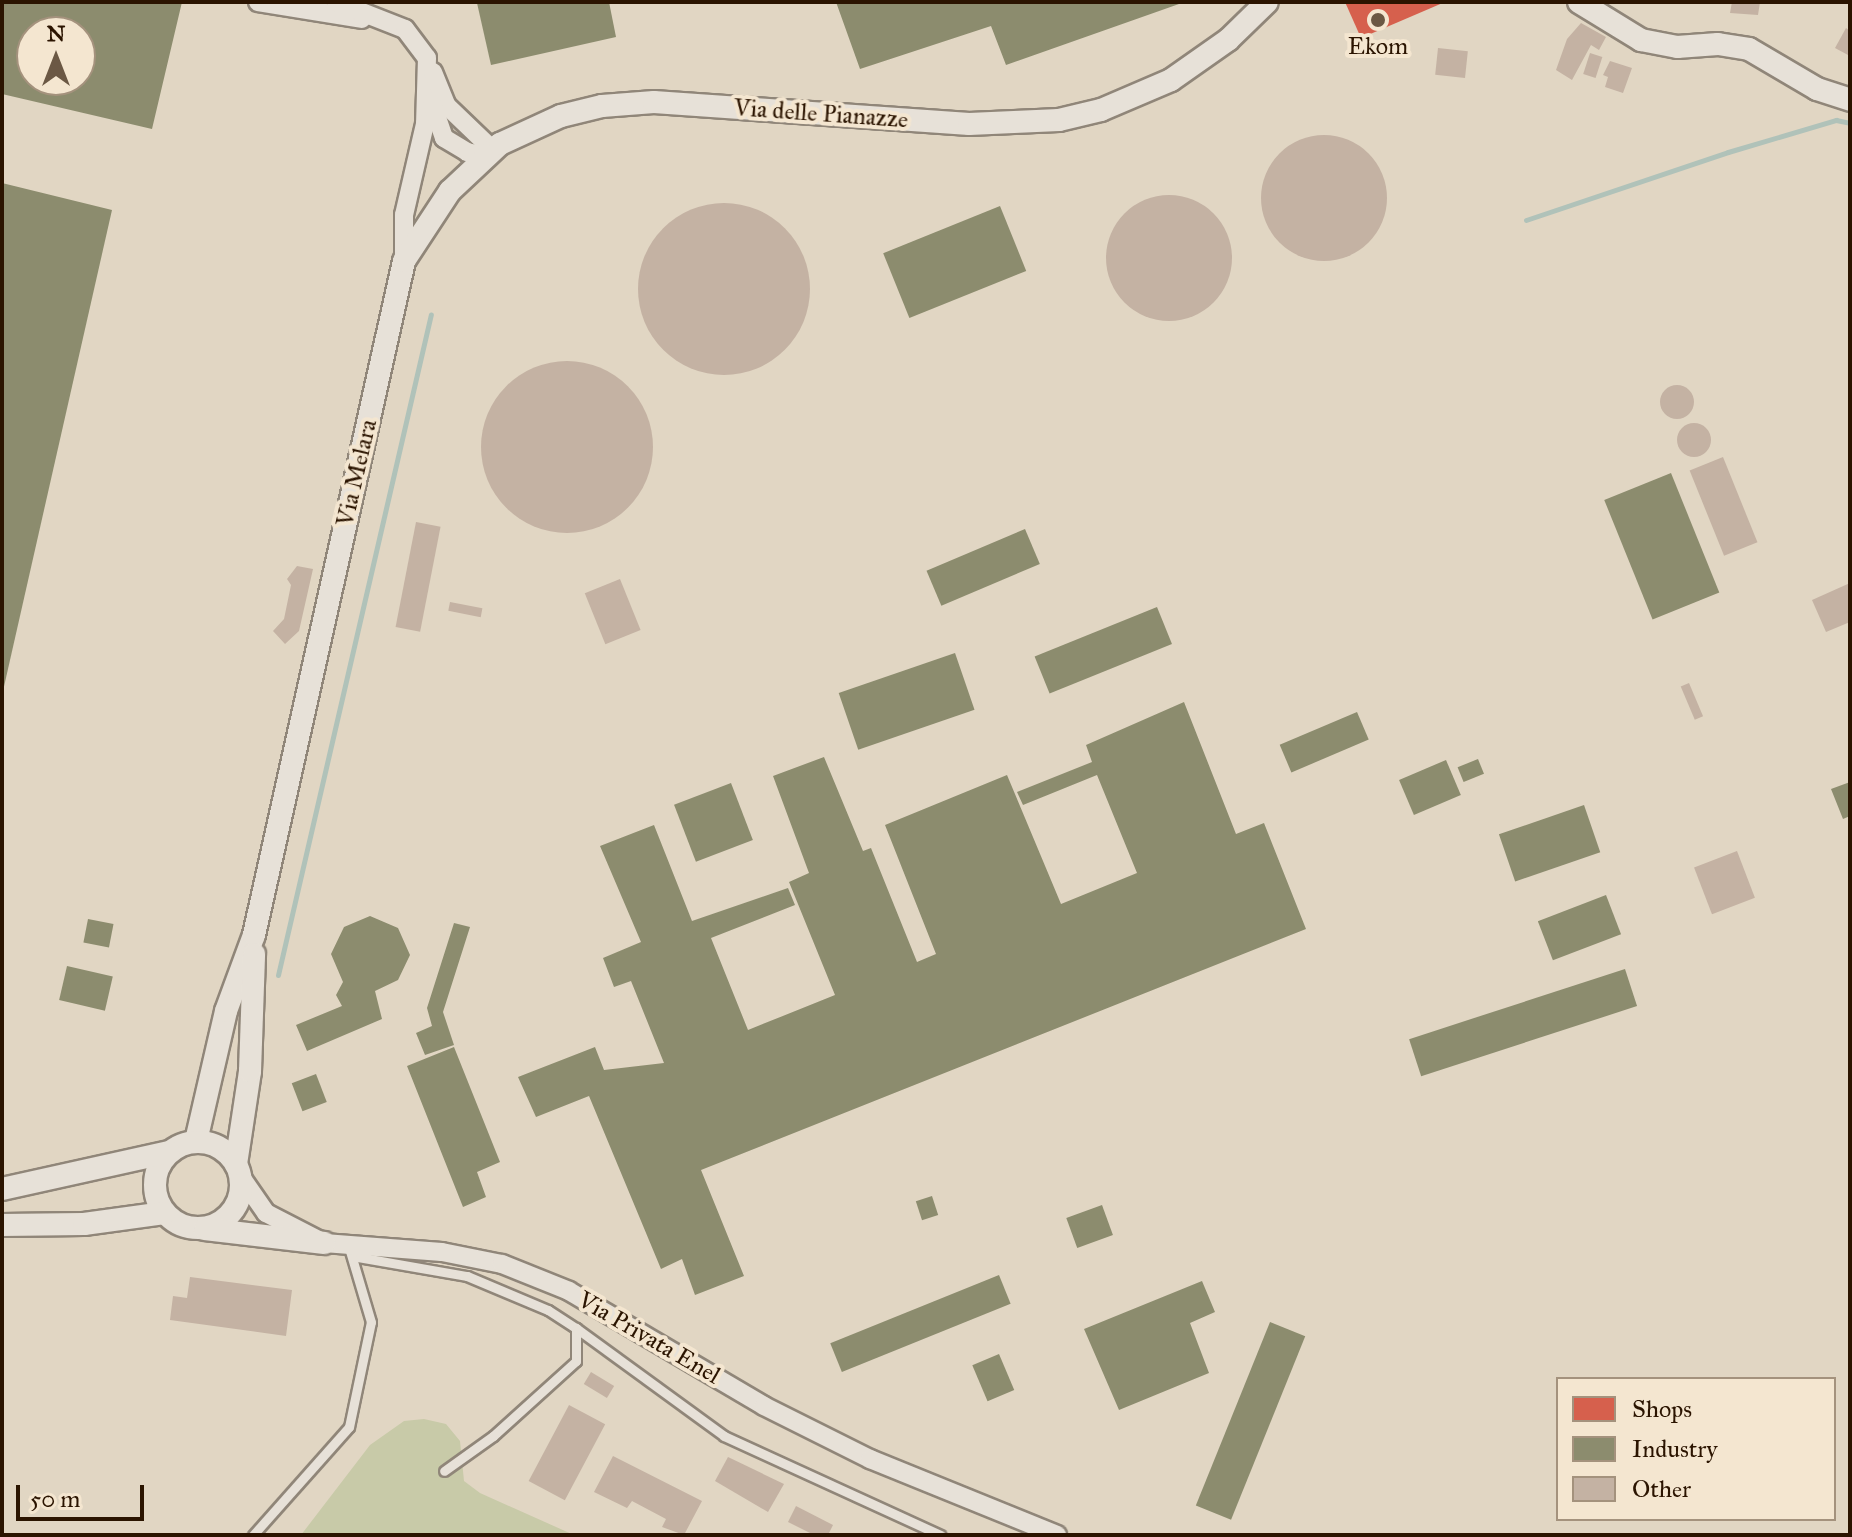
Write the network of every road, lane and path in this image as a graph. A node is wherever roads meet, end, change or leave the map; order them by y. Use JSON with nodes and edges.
{"nodes":[{"id":1,"x":258,"y":2,"type":"edge"},
{"id":2,"x":336,"y":2,"type":"edge"},
{"id":3,"x":1267,"y":2,"type":"edge"},
{"id":4,"x":1579,"y":2,"type":"edge"},
{"id":5,"x":392,"y":23,"type":"junction"},
{"id":6,"x":427,"y":58,"type":"junction"},
{"id":7,"x":429,"y":88,"type":"junction"},
{"id":8,"x":1850,"y":100,"type":"edge"},
{"id":9,"x":490,"y":153,"type":"junction"},
{"id":10,"x":404,"y":261,"type":"junction"},
{"id":11,"x":254,"y":935,"type":"junction"},
{"id":12,"x":196,"y":1141,"type":"junction"},
{"id":13,"x":169,"y":1152,"type":"junction"},
{"id":14,"x":239,"y":1170,"type":"junction"},
{"id":15,"x":2,"y":1189,"type":"edge"},
{"id":16,"x":164,"y":1213,"type":"junction"},
{"id":17,"x":2,"y":1225,"type":"edge"},
{"id":18,"x":204,"y":1228,"type":"junction"},
{"id":19,"x":324,"y":1243,"type":"junction"},
{"id":20,"x":350,"y":1250,"type":"junction"},
{"id":21,"x":576,"y":1328,"type":"junction"},
{"id":22,"x":444,"y":1471,"type":"dead end"},
{"id":23,"x":253,"y":1535,"type":"edge"},
{"id":24,"x":940,"y":1535,"type":"edge"},
{"id":25,"x":1057,"y":1535,"type":"edge"}],
"edges":[{"from":1,"to":5,"type":"street"},
{"from":2,"to":5,"type":"street"},
{"from":3,"to":9,"type":"street","name":"Via delle Pianazze"},
{"from":4,"to":8,"type":"street"},
{"from":5,"to":6,"type":"street"},
{"from":6,"to":7,"type":"street","name":"Via Melara"},
{"from":6,"to":9,"type":"street"},
{"from":7,"to":9,"type":"street"},
{"from":7,"to":10,"type":"street","name":"Via Melara"},
{"from":9,"to":10,"type":"street","name":"Via delle Pianazze"},
{"from":10,"to":11,"type":"street","name":"Via Melara"},
{"from":11,"to":12,"type":"street"},
{"from":11,"to":14,"type":"street"},
{"from":12,"to":13,"type":"street"},
{"from":12,"to":14,"type":"street"},
{"from":13,"to":15,"type":"street"},
{"from":13,"to":16,"type":"street"},
{"from":14,"to":18,"type":"street"},
{"from":14,"to":19,"type":"street","name":"Via Privata Enel"},
{"from":16,"to":17,"type":"street"},
{"from":16,"to":18,"type":"street"},
{"from":18,"to":19,"type":"street"},
{"from":19,"to":20,"type":"street","name":"Via Privata Enel"},
{"from":20,"to":21,"type":"lane"},
{"from":20,"to":23,"type":"lane"},
{"from":20,"to":25,"type":"street","name":"Via Privata Enel"},
{"from":21,"to":22,"type":"lane"},
{"from":21,"to":24,"type":"lane"}]}
